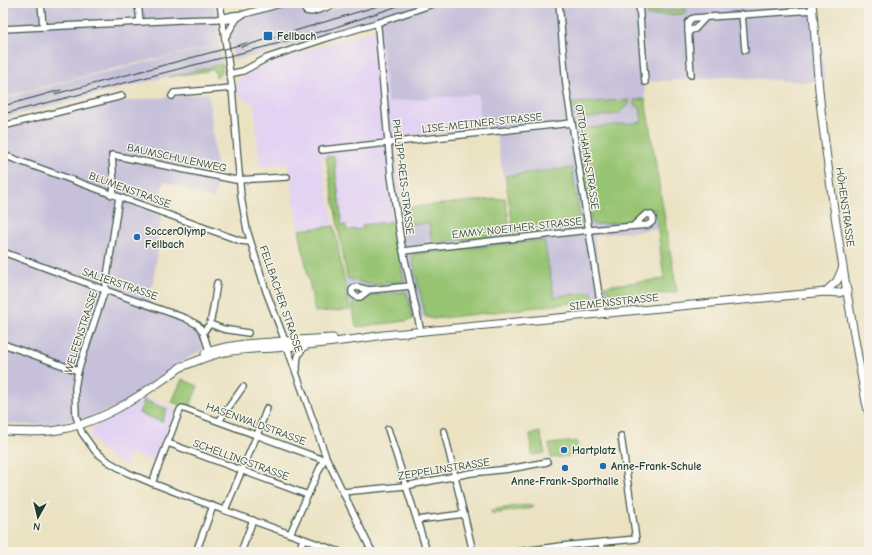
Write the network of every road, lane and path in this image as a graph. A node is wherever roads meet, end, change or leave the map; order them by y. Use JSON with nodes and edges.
{"nodes":[{"id":1,"x":41,"y":3,"type":"edge"},
{"id":2,"x":138,"y":3,"type":"edge"},
{"id":3,"x":220,"y":3,"type":"edge"},
{"id":4,"x":283,"y":3,"type":"edge"},
{"id":5,"x":295,"y":3,"type":"edge"},
{"id":6,"x":340,"y":3,"type":"edge"},
{"id":7,"x":436,"y":3,"type":"edge"},
{"id":8,"x":559,"y":3,"type":"edge"},
{"id":9,"x":638,"y":3,"type":"edge"},
{"id":10,"x":303,"y":4,"type":"edge"},
{"id":11,"x":812,"y":6,"type":"edge"},
{"id":12,"x":245,"y":14,"type":"junction"},
{"id":13,"x":742,"y":14,"type":"junction"},
{"id":14,"x":706,"y":17,"type":"junction"},
{"id":15,"x":223,"y":18,"type":"junction"},
{"id":16,"x":238,"y":18,"type":"junction"},
{"id":17,"x":140,"y":22,"type":"junction"},
{"id":18,"x":377,"y":23,"type":"junction"},
{"id":19,"x":43,"y":27,"type":"junction"},
{"id":20,"x":3,"y":29,"type":"edge"},
{"id":21,"x":688,"y":31,"type":"junction"},
{"id":22,"x":225,"y":38,"type":"junction"},
{"id":23,"x":745,"y":50,"type":"dead end"},
{"id":24,"x":229,"y":74,"type":"junction"},
{"id":25,"x":691,"y":76,"type":"dead end"},
{"id":26,"x":645,"y":82,"type":"dead end"},
{"id":27,"x":232,"y":88,"type":"junction"},
{"id":28,"x":122,"y":96,"type":"dead end"},
{"id":29,"x":172,"y":96,"type":"dead end"},
{"id":30,"x":572,"y":123,"type":"junction"},
{"id":31,"x":3,"y":126,"type":"edge"},
{"id":32,"x":388,"y":143,"type":"junction"},
{"id":33,"x":322,"y":150,"type":"dead end"},
{"id":34,"x":3,"y":155,"type":"edge"},
{"id":35,"x":287,"y":177,"type":"dead end"},
{"id":36,"x":239,"y":180,"type":"junction"},
{"id":37,"x":112,"y":195,"type":"junction"},
{"id":38,"x":119,"y":197,"type":"junction"},
{"id":39,"x":633,"y":226,"type":"dead end"},
{"id":40,"x":588,"y":230,"type":"junction"},
{"id":41,"x":250,"y":242,"type":"junction"},
{"id":42,"x":403,"y":251,"type":"junction"},
{"id":43,"x":3,"y":252,"type":"edge"},
{"id":44,"x":843,"y":267,"type":"junction"},
{"id":45,"x":217,"y":283,"type":"dead end"},
{"id":46,"x":411,"y":286,"type":"junction"},
{"id":47,"x":105,"y":290,"type":"junction"},
{"id":48,"x":369,"y":290,"type":"dead end"},
{"id":49,"x":827,"y":290,"type":"junction"},
{"id":50,"x":847,"y":290,"type":"junction"},
{"id":51,"x":602,"y":314,"type":"junction"},
{"id":52,"x":210,"y":324,"type":"junction"},
{"id":53,"x":203,"y":332,"type":"junction"},
{"id":54,"x":421,"y":332,"type":"junction"},
{"id":55,"x":248,"y":333,"type":"dead end"},
{"id":56,"x":383,"y":335,"type":"junction"},
{"id":57,"x":3,"y":344,"type":"edge"},
{"id":58,"x":286,"y":344,"type":"junction"},
{"id":59,"x":307,"y":345,"type":"junction"},
{"id":60,"x":210,"y":354,"type":"junction"},
{"id":61,"x":78,"y":371,"type":"junction"},
{"id":62,"x":297,"y":374,"type":"junction"},
{"id":63,"x":243,"y":387,"type":"dead end"},
{"id":64,"x":267,"y":408,"type":"dead end"},
{"id":65,"x":869,"y":413,"type":"edge"},
{"id":66,"x":219,"y":421,"type":"junction"},
{"id":67,"x":79,"y":425,"type":"junction"},
{"id":68,"x":388,"y":429,"type":"dead end"},
{"id":69,"x":3,"y":431,"type":"edge"},
{"id":70,"x":444,"y":431,"type":"dead end"},
{"id":71,"x":257,"y":435,"type":"junction"},
{"id":72,"x":621,"y":436,"type":"dead end"},
{"id":73,"x":168,"y":443,"type":"junction"},
{"id":74,"x":324,"y":458,"type":"junction"},
{"id":75,"x":547,"y":462,"type":"dead end"},
{"id":76,"x":242,"y":471,"type":"junction"},
{"id":77,"x":454,"y":477,"type":"junction"},
{"id":78,"x":152,"y":483,"type":"junction"},
{"id":79,"x":405,"y":486,"type":"junction"},
{"id":80,"x":343,"y":492,"type":"junction"},
{"id":81,"x":308,"y":495,"type":"junction"},
{"id":82,"x":213,"y":506,"type":"junction"},
{"id":83,"x":225,"y":510,"type":"junction"},
{"id":84,"x":464,"y":514,"type":"junction"},
{"id":85,"x":253,"y":520,"type":"junction"},
{"id":86,"x":417,"y":520,"type":"junction"},
{"id":87,"x":290,"y":534,"type":"junction"},
{"id":88,"x":303,"y":539,"type":"junction"},
{"id":89,"x":602,"y":543,"type":"junction"},
{"id":90,"x":372,"y":550,"type":"edge"},
{"id":91,"x":196,"y":552,"type":"edge"},
{"id":92,"x":241,"y":552,"type":"edge"},
{"id":93,"x":299,"y":552,"type":"edge"},
{"id":94,"x":340,"y":552,"type":"edge"},
{"id":95,"x":364,"y":552,"type":"edge"},
{"id":96,"x":427,"y":552,"type":"edge"},
{"id":97,"x":473,"y":552,"type":"edge"},
{"id":98,"x":515,"y":552,"type":"edge"},
{"id":99,"x":603,"y":552,"type":"edge"}],
"edges":[{"from":1,"to":19,"type":"street"},
{"from":2,"to":17,"type":"street"},
{"from":3,"to":15,"type":"street","name":"FELLBACHER STRASSE"},
{"from":4,"to":12,"type":"street"},
{"from":5,"to":10,"type":"street"},
{"from":6,"to":10,"type":"street"},
{"from":7,"to":18,"type":"street"},
{"from":8,"to":30,"type":"street","name":"OTTO-HAHN-STRASSE"},
{"from":9,"to":26,"type":"street"},
{"from":11,"to":13,"type":"street"},
{"from":11,"to":44,"type":"main road","name":"HÖHENSTRASSE"},
{"from":12,"to":15,"type":"street"},
{"from":12,"to":16,"type":"street"},
{"from":13,"to":14,"type":"street"},
{"from":13,"to":23,"type":"street"},
{"from":14,"to":21,"type":"street"},
{"from":14,"to":21,"type":"street"},
{"from":15,"to":16,"type":"street"},
{"from":15,"to":17,"type":"street"},
{"from":15,"to":22,"type":"street","name":"FELLBACHER STRASSE"},
{"from":16,"to":22,"type":"street"},
{"from":17,"to":19,"type":"street"},
{"from":18,"to":24,"type":"street"},
{"from":18,"to":32,"type":"street","name":"PHILIPP-REIS-STRASSE"},
{"from":19,"to":20,"type":"street"},
{"from":21,"to":25,"type":"street"},
{"from":22,"to":24,"type":"street","name":"FELLBACHER STRASSE"},
{"from":24,"to":27,"type":"street","name":"FELLBACHER STRASSE"},
{"from":27,"to":29,"type":"street"},
{"from":27,"to":36,"type":"street","name":"FELLBACHER STRASSE"},
{"from":28,"to":31,"type":"street"},
{"from":30,"to":32,"type":"street","name":"LISE-MEITNER-STRASSE"},
{"from":30,"to":40,"type":"street","name":"OTTO-HAHN-STRASSE"},
{"from":32,"to":33,"type":"street","name":"LISE-MEITNER-STRASSE"},
{"from":32,"to":42,"type":"street","name":"PHILIPP-REIS-STRASSE"},
{"from":34,"to":37,"type":"street","name":"BLUMENSTRASSE"},
{"from":35,"to":36,"type":"street","name":"BAUMSCHULENWEG"},
{"from":36,"to":37,"type":"street","name":"BAUMSCHULENWEG"},
{"from":36,"to":41,"type":"street","name":"FELLBACHER STRASSE"},
{"from":37,"to":38,"type":"street","name":"BLUMENSTRASSE"},
{"from":38,"to":41,"type":"street","name":"BLUMENSTRASSE"},
{"from":38,"to":47,"type":"street","name":"WELFENSTRASSE"},
{"from":39,"to":40,"type":"street","name":"EMMY-NOETHER-STRASSE"},
{"from":40,"to":42,"type":"street","name":"EMMY-NOETHER-STRASSE"},
{"from":40,"to":51,"type":"street","name":"OTTO-HAHN-STRASSE"},
{"from":41,"to":58,"type":"street","name":"FELLBACHER STRASSE"},
{"from":42,"to":46,"type":"street","name":"PHILIPP-REIS-STRASSE"},
{"from":43,"to":47,"type":"street","name":"SALIERSTRASSE"},
{"from":44,"to":49,"type":"main road"},
{"from":44,"to":50,"type":"main road","name":"HÖHENSTRASSE"},
{"from":45,"to":52,"type":"street"},
{"from":46,"to":48,"type":"street"},
{"from":46,"to":54,"type":"street","name":"PHILIPP-REIS-STRASSE"},
{"from":47,"to":53,"type":"street","name":"SALIERSTRASSE"},
{"from":47,"to":61,"type":"street","name":"WELFENSTRASSE"},
{"from":49,"to":50,"type":"main road","name":"SIEMENSSTRASSE"},
{"from":49,"to":51,"type":"main road","name":"SIEMENSSTRASSE"},
{"from":50,"to":65,"type":"main road","name":"HÖHENSTRASSE"},
{"from":51,"to":54,"type":"main road","name":"SIEMENSSTRASSE"},
{"from":52,"to":53,"type":"street"},
{"from":52,"to":55,"type":"street"},
{"from":53,"to":60,"type":"street"},
{"from":54,"to":56,"type":"main road","name":"SIEMENSSTRASSE"},
{"from":56,"to":58,"type":"main road","name":"SIEMENSSTRASSE"},
{"from":56,"to":59,"type":"main road","name":"SIEMENSSTRASSE"},
{"from":57,"to":61,"type":"street"},
{"from":58,"to":59,"type":"main road","name":"SIEMENSSTRASSE"},
{"from":58,"to":60,"type":"main road"},
{"from":58,"to":62,"type":"street","name":"FELLBACHER STRASSE"},
{"from":59,"to":62,"type":"street"},
{"from":60,"to":67,"type":"main road"},
{"from":61,"to":67,"type":"street","name":"WELFENSTRASSE"},
{"from":62,"to":74,"type":"street","name":"FELLBACHER STRASSE"},
{"from":63,"to":66,"type":"street"},
{"from":64,"to":71,"type":"street"},
{"from":66,"to":71,"type":"street","name":"HASENWALDSTRASSE"},
{"from":66,"to":73,"type":"street","name":"HASENWALDSTRASSE"},
{"from":67,"to":69,"type":"main road"},
{"from":67,"to":78,"type":"street","name":"WELFENSTRASSE"},
{"from":68,"to":79,"type":"street"},
{"from":70,"to":77,"type":"street"},
{"from":71,"to":74,"type":"street","name":"HASENWALDSTRASSE"},
{"from":71,"to":76,"type":"street"},
{"from":72,"to":89,"type":"street"},
{"from":73,"to":76,"type":"street","name":"SCHELLINGSTRASSE"},
{"from":73,"to":78,"type":"street"},
{"from":74,"to":80,"type":"street","name":"FELLBACHER STRASSE"},
{"from":74,"to":81,"type":"street"},
{"from":75,"to":77,"type":"street","name":"ZEPPELINSTRASSE"},
{"from":76,"to":81,"type":"street","name":"SCHELLINGSTRASSE"},
{"from":76,"to":83,"type":"street"},
{"from":77,"to":79,"type":"street","name":"ZEPPELINSTRASSE"},
{"from":77,"to":84,"type":"street"},
{"from":78,"to":82,"type":"street","name":"WELFENSTRASSE"},
{"from":79,"to":80,"type":"street","name":"ZEPPELINSTRASSE"},
{"from":79,"to":86,"type":"street"},
{"from":80,"to":90,"type":"street","name":"FELLBACHER STRASSE"},
{"from":81,"to":87,"type":"street"},
{"from":82,"to":83,"type":"street","name":"WELFENSTRASSE"},
{"from":82,"to":91,"type":"street"},
{"from":83,"to":85,"type":"street","name":"WELFENSTRASSE"},
{"from":84,"to":86,"type":"street"},
{"from":84,"to":97,"type":"street"},
{"from":85,"to":87,"type":"street","name":"WELFENSTRASSE"},
{"from":85,"to":92,"type":"street"},
{"from":86,"to":96,"type":"street"},
{"from":87,"to":88,"type":"street","name":"WELFENSTRASSE"},
{"from":88,"to":93,"type":"street"},
{"from":88,"to":94,"type":"street","name":"WELFENSTRASSE"},
{"from":89,"to":98,"type":"street"},
{"from":89,"to":99,"type":"street"},
{"from":90,"to":95,"type":"street"}]}
